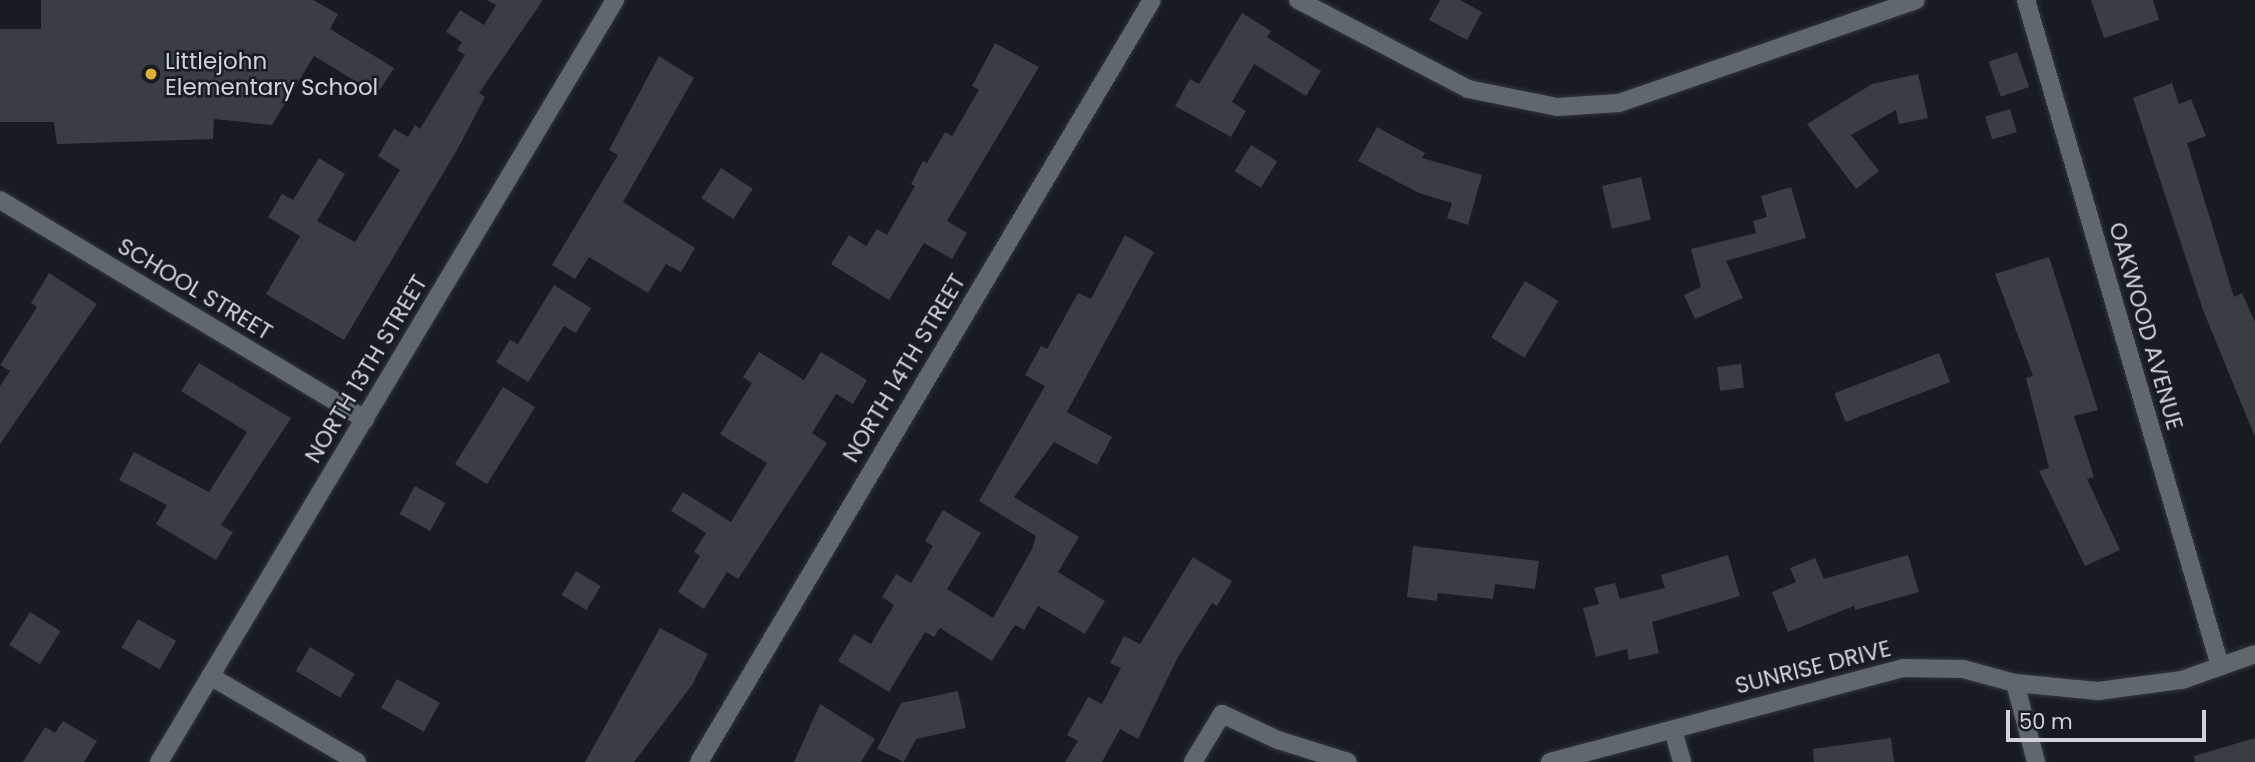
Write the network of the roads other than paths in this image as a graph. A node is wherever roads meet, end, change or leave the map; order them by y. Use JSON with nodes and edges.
{"nodes":[{"id":1,"x":615,"y":0,"type":"edge"},
{"id":2,"x":1152,"y":0,"type":"edge"},
{"id":3,"x":1298,"y":0,"type":"edge"},
{"id":4,"x":1916,"y":0,"type":"edge"},
{"id":5,"x":2026,"y":0,"type":"edge"},
{"id":6,"x":1,"y":202,"type":"edge"},
{"id":7,"x":365,"y":419,"type":"junction"},
{"id":8,"x":2255,"y":654,"type":"edge"},
{"id":9,"x":2220,"y":666,"type":"junction"},
{"id":10,"x":210,"y":676,"type":"junction"},
{"id":11,"x":2015,"y":683,"type":"junction"},
{"id":12,"x":1673,"y":730,"type":"junction"},
{"id":13,"x":159,"y":762,"type":"edge"},
{"id":14,"x":357,"y":762,"type":"edge"},
{"id":15,"x":699,"y":762,"type":"edge"},
{"id":16,"x":1194,"y":762,"type":"edge"},
{"id":17,"x":1348,"y":762,"type":"edge"},
{"id":18,"x":1550,"y":762,"type":"edge"},
{"id":19,"x":1682,"y":762,"type":"edge"},
{"id":20,"x":2036,"y":762,"type":"edge"}],
"edges":[{"from":1,"to":7,"type":"street","name":"NORTH 13TH STREET"},
{"from":2,"to":15,"type":"street","name":"NORTH 14TH STREET"},
{"from":3,"to":4,"type":"street"},
{"from":5,"to":9,"type":"street","name":"OAKWOOD AVENUE"},
{"from":6,"to":7,"type":"street","name":"SCHOOL STREET"},
{"from":7,"to":10,"type":"street","name":"NORTH 13TH STREET"},
{"from":8,"to":9,"type":"street","name":"SUNRISE DRIVE"},
{"from":9,"to":11,"type":"street","name":"SUNRISE DRIVE"},
{"from":10,"to":13,"type":"street","name":"NORTH 13TH STREET"},
{"from":10,"to":14,"type":"street"},
{"from":11,"to":12,"type":"street","name":"SUNRISE DRIVE"},
{"from":11,"to":20,"type":"street"},
{"from":12,"to":18,"type":"street","name":"SUNRISE DRIVE"},
{"from":12,"to":19,"type":"street"},
{"from":16,"to":17,"type":"street"}]}
